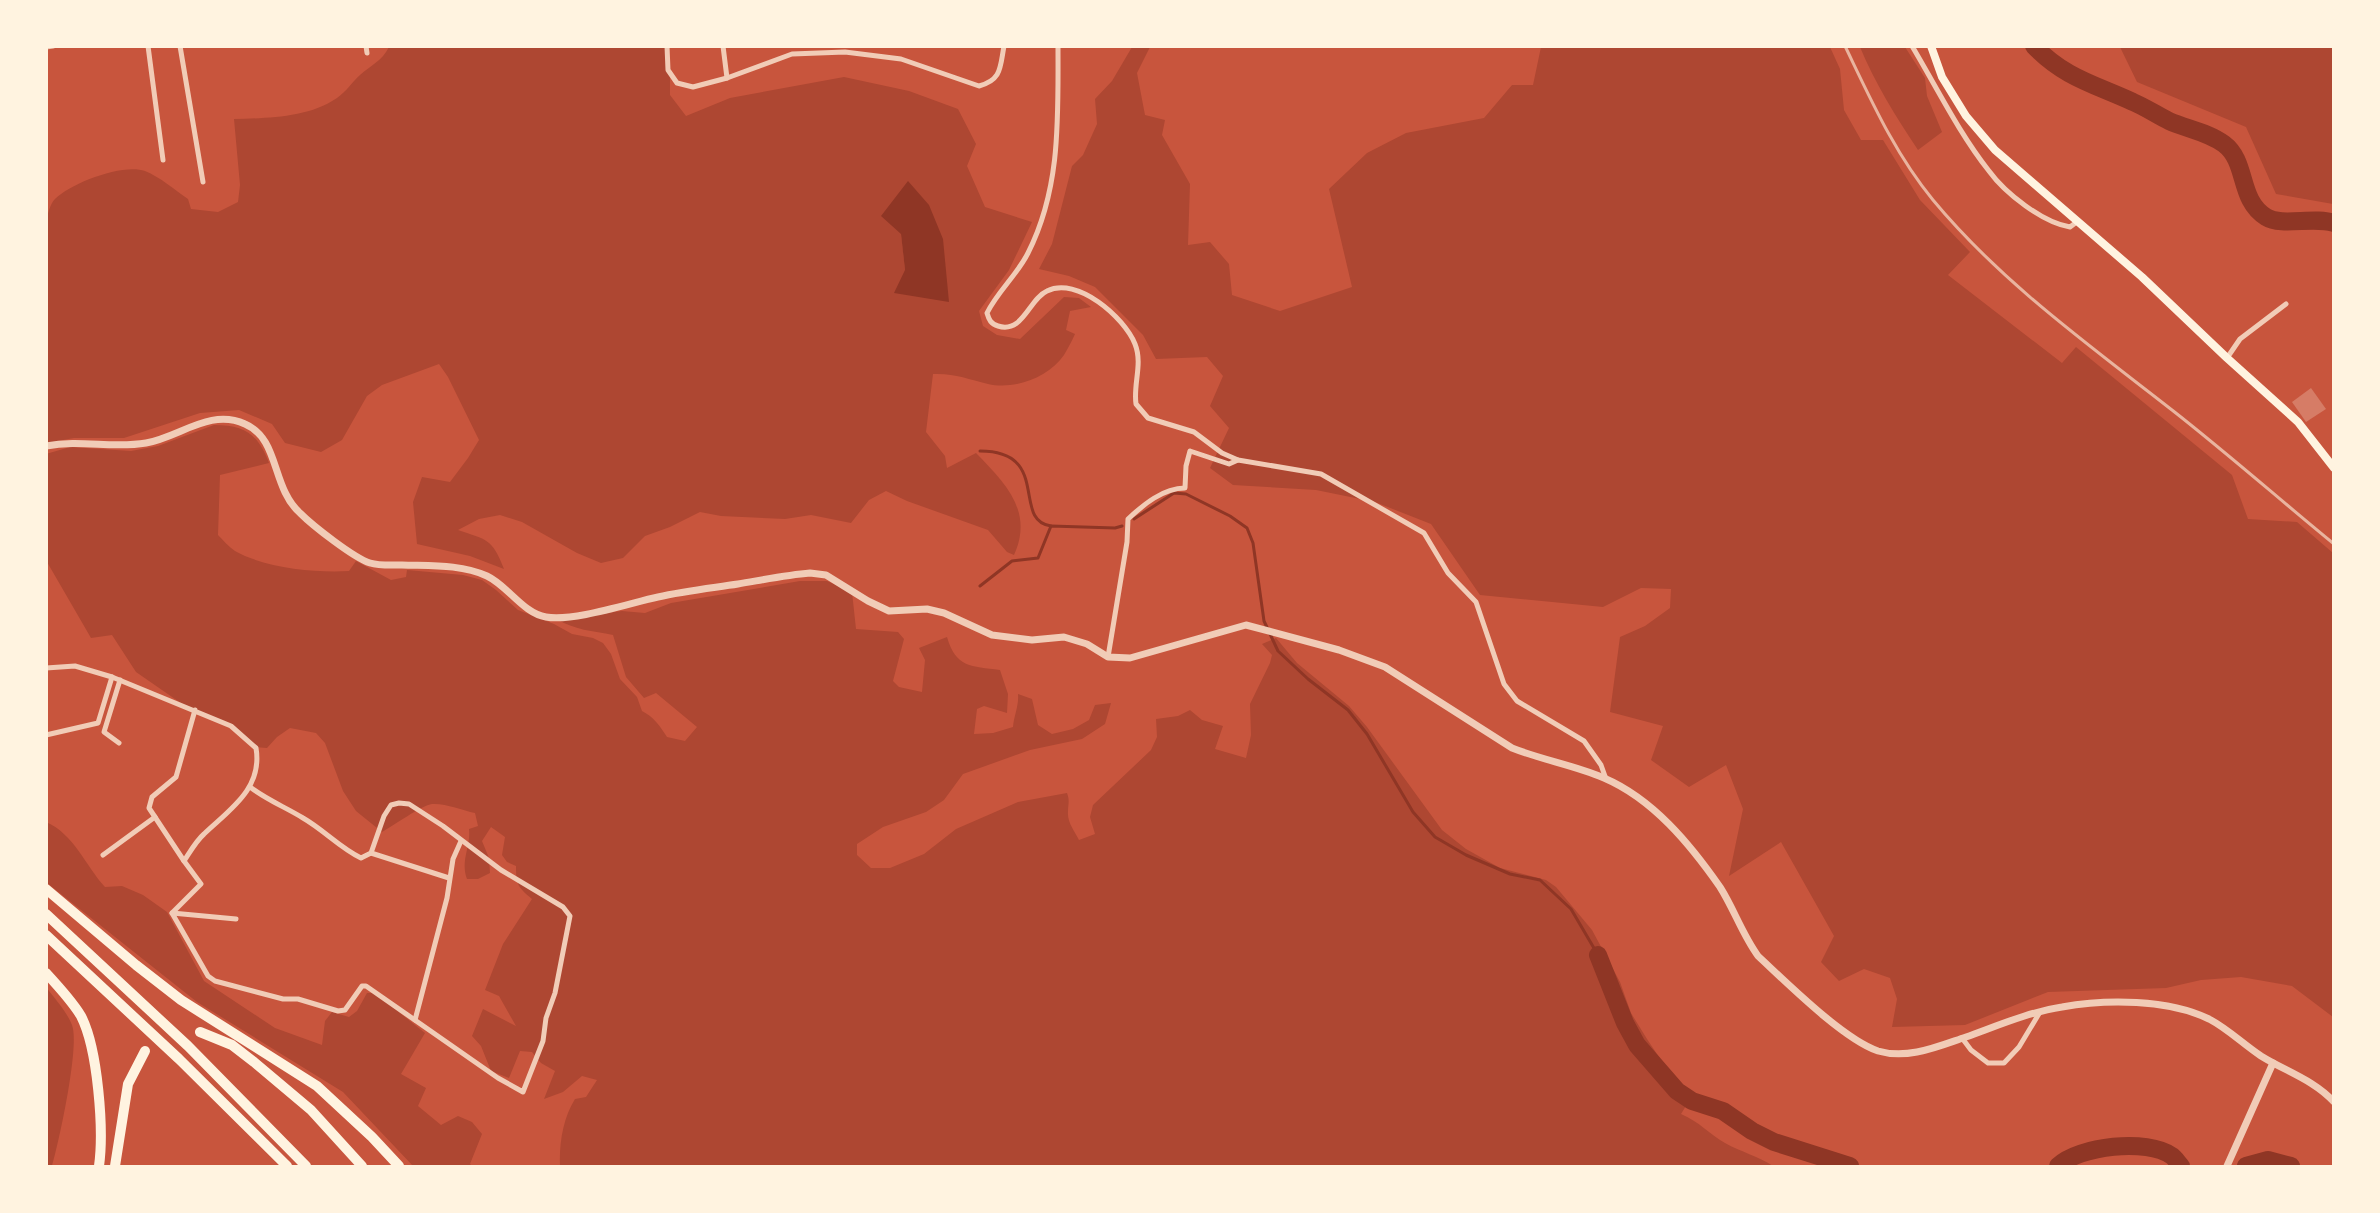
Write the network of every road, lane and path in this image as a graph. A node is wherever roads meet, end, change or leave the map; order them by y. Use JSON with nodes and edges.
{"nodes":[{"id":1,"x":53,"y":46,"type":"edge"},
{"id":2,"x":148,"y":46,"type":"edge"},
{"id":3,"x":180,"y":46,"type":"edge"},
{"id":4,"x":667,"y":46,"type":"edge"},
{"id":5,"x":723,"y":46,"type":"edge"},
{"id":6,"x":793,"y":46,"type":"edge"},
{"id":7,"x":1004,"y":46,"type":"edge"},
{"id":8,"x":1058,"y":46,"type":"edge"},
{"id":9,"x":1911,"y":46,"type":"edge"},
{"id":10,"x":1931,"y":46,"type":"edge"},
{"id":11,"x":46,"y":47,"type":"edge"},
{"id":12,"x":846,"y":49,"type":"edge"},
{"id":13,"x":792,"y":54,"type":"junction"},
{"id":14,"x":727,"y":78,"type":"junction"},
{"id":15,"x":163,"y":160,"type":"dead end"},
{"id":16,"x":202,"y":182,"type":"dead end"},
{"id":17,"x":2078,"y":221,"type":"junction"},
{"id":18,"x":2286,"y":304,"type":"dead end"},
{"id":19,"x":2227,"y":358,"type":"junction"},
{"id":20,"x":46,"y":446,"type":"edge"},
{"id":21,"x":1238,"y":460,"type":"junction"},
{"id":22,"x":2332,"y":463,"type":"edge"},
{"id":23,"x":1108,"y":657,"type":"junction"},
{"id":24,"x":46,"y":668,"type":"edge"},
{"id":25,"x":112,"y":677,"type":"junction"},
{"id":26,"x":120,"y":680,"type":"junction"},
{"id":27,"x":195,"y":710,"type":"junction"},
{"id":28,"x":46,"y":735,"type":"edge"},
{"id":29,"x":119,"y":743,"type":"dead end"},
{"id":30,"x":1606,"y":779,"type":"junction"},
{"id":31,"x":250,"y":787,"type":"junction"},
{"id":32,"x":155,"y":817,"type":"junction"},
{"id":33,"x":461,"y":841,"type":"junction"},
{"id":34,"x":370,"y":853,"type":"junction"},
{"id":35,"x":103,"y":855,"type":"dead end"},
{"id":36,"x":184,"y":861,"type":"junction"},
{"id":37,"x":449,"y":878,"type":"junction"},
{"id":38,"x":46,"y":889,"type":"edge"},
{"id":39,"x":172,"y":913,"type":"junction"},
{"id":40,"x":46,"y":914,"type":"edge"},
{"id":41,"x":236,"y":919,"type":"dead end"},
{"id":42,"x":46,"y":935,"type":"edge"},
{"id":43,"x":46,"y":973,"type":"edge"},
{"id":44,"x":2040,"y":1012,"type":"junction"},
{"id":45,"x":414,"y":1020,"type":"junction"},
{"id":46,"x":200,"y":1032,"type":"dead end"},
{"id":47,"x":1962,"y":1038,"type":"junction"},
{"id":48,"x":145,"y":1051,"type":"dead end"},
{"id":49,"x":2273,"y":1063,"type":"junction"},
{"id":50,"x":2334,"y":1102,"type":"edge"},
{"id":51,"x":99,"y":1167,"type":"edge"},
{"id":52,"x":115,"y":1167,"type":"edge"},
{"id":53,"x":286,"y":1167,"type":"edge"},
{"id":54,"x":306,"y":1167,"type":"edge"},
{"id":55,"x":362,"y":1167,"type":"edge"},
{"id":56,"x":399,"y":1167,"type":"edge"},
{"id":57,"x":2227,"y":1167,"type":"edge"}],
"edges":[{"from":1,"to":11,"type":"street"},
{"from":2,"to":15,"type":"street"},
{"from":3,"to":16,"type":"street"},
{"from":4,"to":14,"type":"street"},
{"from":5,"to":14,"type":"street"},
{"from":6,"to":13,"type":"street"},
{"from":7,"to":12,"type":"street"},
{"from":8,"to":21,"type":"street"},
{"from":9,"to":17,"type":"street"},
{"from":10,"to":17,"type":"main road"},
{"from":12,"to":13,"type":"street"},
{"from":13,"to":14,"type":"street"},
{"from":17,"to":19,"type":"main road"},
{"from":18,"to":19,"type":"street"},
{"from":19,"to":22,"type":"main road"},
{"from":20,"to":23,"type":"street"},
{"from":21,"to":23,"type":"street"},
{"from":21,"to":30,"type":"street"},
{"from":23,"to":30,"type":"street"},
{"from":24,"to":25,"type":"street"},
{"from":25,"to":26,"type":"street"},
{"from":25,"to":28,"type":"street"},
{"from":26,"to":27,"type":"street"},
{"from":26,"to":29,"type":"street"},
{"from":27,"to":31,"type":"street"},
{"from":27,"to":32,"type":"street"},
{"from":30,"to":47,"type":"street"},
{"from":31,"to":34,"type":"street"},
{"from":31,"to":36,"type":"street"},
{"from":32,"to":35,"type":"street"},
{"from":32,"to":36,"type":"street"},
{"from":33,"to":34,"type":"street"},
{"from":33,"to":37,"type":"street"},
{"from":33,"to":45,"type":"street"},
{"from":34,"to":37,"type":"street"},
{"from":36,"to":39,"type":"street"},
{"from":37,"to":45,"type":"street"},
{"from":38,"to":56,"type":"highway"},
{"from":39,"to":41,"type":"street"},
{"from":39,"to":45,"type":"street"},
{"from":40,"to":54,"type":"highway"},
{"from":42,"to":53,"type":"highway"},
{"from":43,"to":51,"type":"highway"},
{"from":44,"to":47,"type":"street"},
{"from":44,"to":47,"type":"street"},
{"from":44,"to":49,"type":"street"},
{"from":46,"to":55,"type":"highway"},
{"from":48,"to":52,"type":"highway"},
{"from":49,"to":50,"type":"street"},
{"from":49,"to":57,"type":"street"}]}
